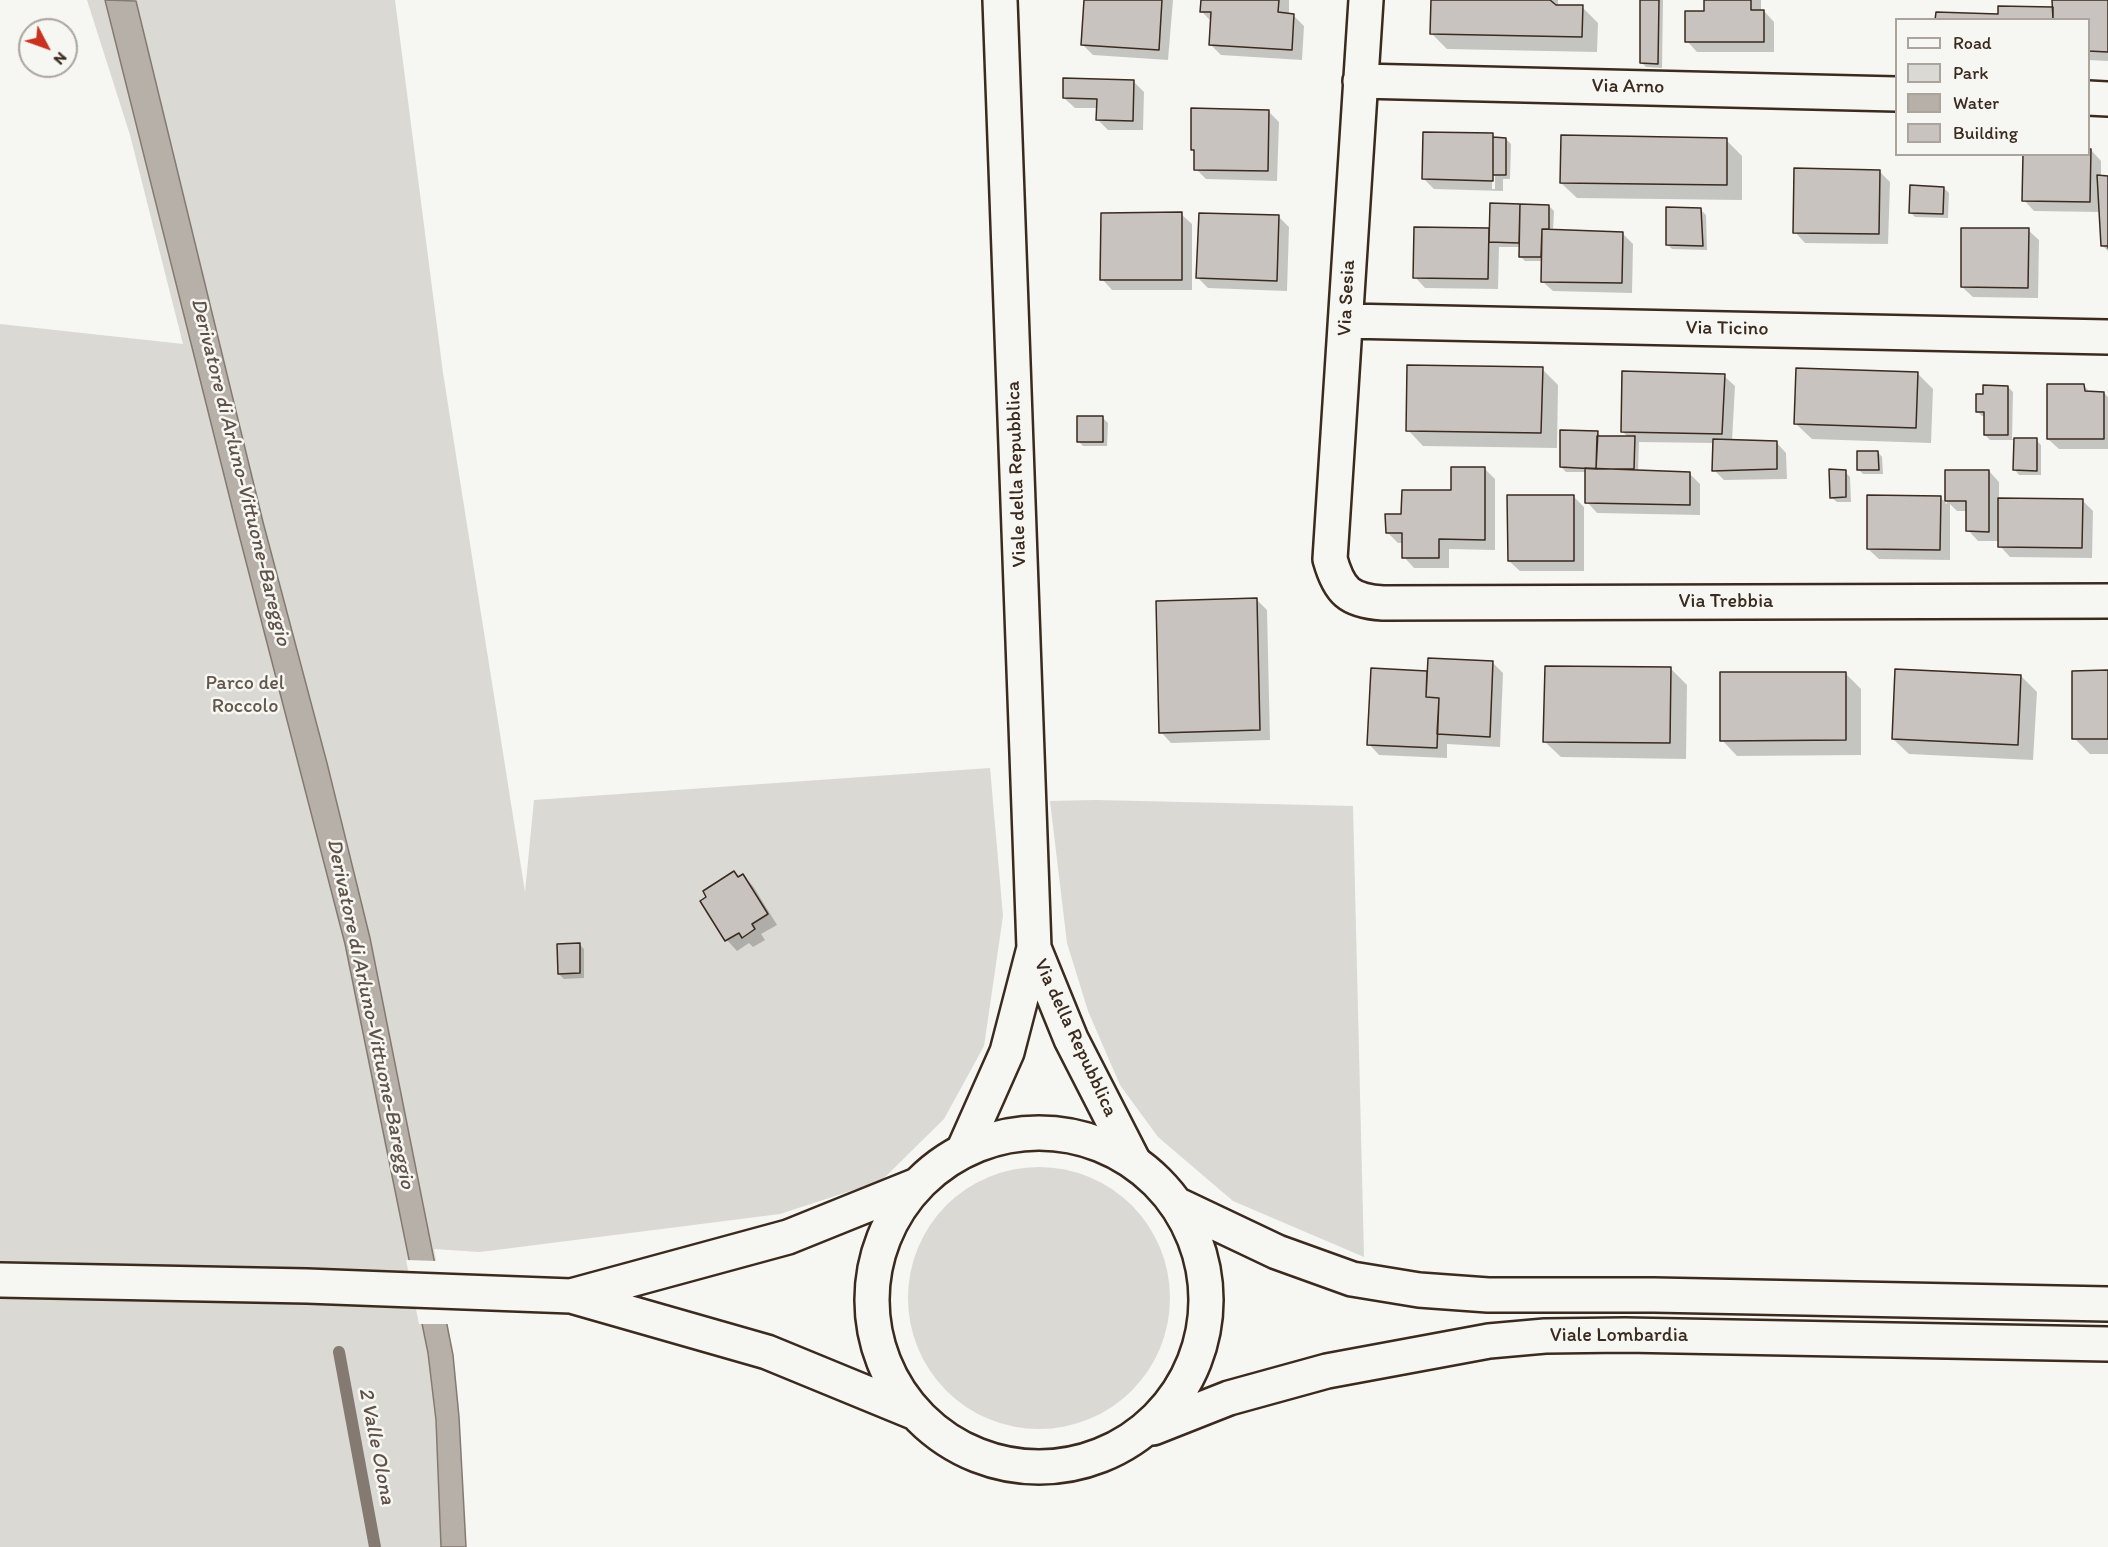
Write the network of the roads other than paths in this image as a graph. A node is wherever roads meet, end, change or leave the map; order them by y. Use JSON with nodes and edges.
{"nodes":[{"id":1,"x":1000,"y":0,"type":"edge"},
{"id":2,"x":1366,"y":0,"type":"edge"},
{"id":3,"x":1360,"y":81,"type":"junction"},
{"id":4,"x":1895,"y":94,"type":"edge"},
{"id":5,"x":2090,"y":98,"type":"edge"},
{"id":6,"x":2108,"y":99,"type":"edge"},
{"id":7,"x":1346,"y":321,"type":"junction"},
{"id":8,"x":2108,"y":337,"type":"edge"},
{"id":9,"x":1346,"y":592,"type":"joint"},
{"id":10,"x":2108,"y":601,"type":"edge"},
{"id":11,"x":1034,"y":948,"type":"junction"},
{"id":12,"x":963,"y":1151,"type":"junction"},
{"id":13,"x":1133,"y":1160,"type":"junction"},
{"id":14,"x":917,"y":1185,"type":"junction"},
{"id":15,"x":1178,"y":1205,"type":"junction"},
{"id":16,"x":0,"y":1280,"type":"edge"},
{"id":17,"x":571,"y":1296,"type":"junction"},
{"id":18,"x":2108,"y":1304,"type":"edge"},
{"id":19,"x":2108,"y":1344,"type":"edge"},
{"id":20,"x":913,"y":1412,"type":"junction"},
{"id":21,"x":1143,"y":1432,"type":"junction"}],
"edges":[{"from":1,"to":11,"type":"main road","name":"Viale della Repubblica"},
{"from":2,"to":3,"type":"main road","name":"Via Sesia"},
{"from":3,"to":4,"type":"main road","name":"Via Arno"},
{"from":3,"to":7,"type":"main road","name":"Via Sesia"},
{"from":5,"to":6,"type":"main road"},
{"from":7,"to":8,"type":"main road","name":"Via Ticino"},
{"from":7,"to":9,"type":"main road","name":"Via Sesia"},
{"from":9,"to":10,"type":"main road","name":"Via Trebbia"},
{"from":11,"to":12,"type":"main road","name":"Via della Repubblica"},
{"from":11,"to":13,"type":"main road","name":"Via della Repubblica"},
{"from":12,"to":13,"type":"main road"},
{"from":12,"to":14,"type":"main road"},
{"from":13,"to":15,"type":"main road"},
{"from":14,"to":17,"type":"main road"},
{"from":14,"to":20,"type":"main road"},
{"from":15,"to":18,"type":"main road","name":"Viale Lombardia"},
{"from":15,"to":21,"type":"main road"},
{"from":16,"to":17,"type":"main road"},
{"from":17,"to":20,"type":"main road"},
{"from":19,"to":21,"type":"main road","name":"Viale Lombardia"},
{"from":20,"to":21,"type":"main road"}]}
